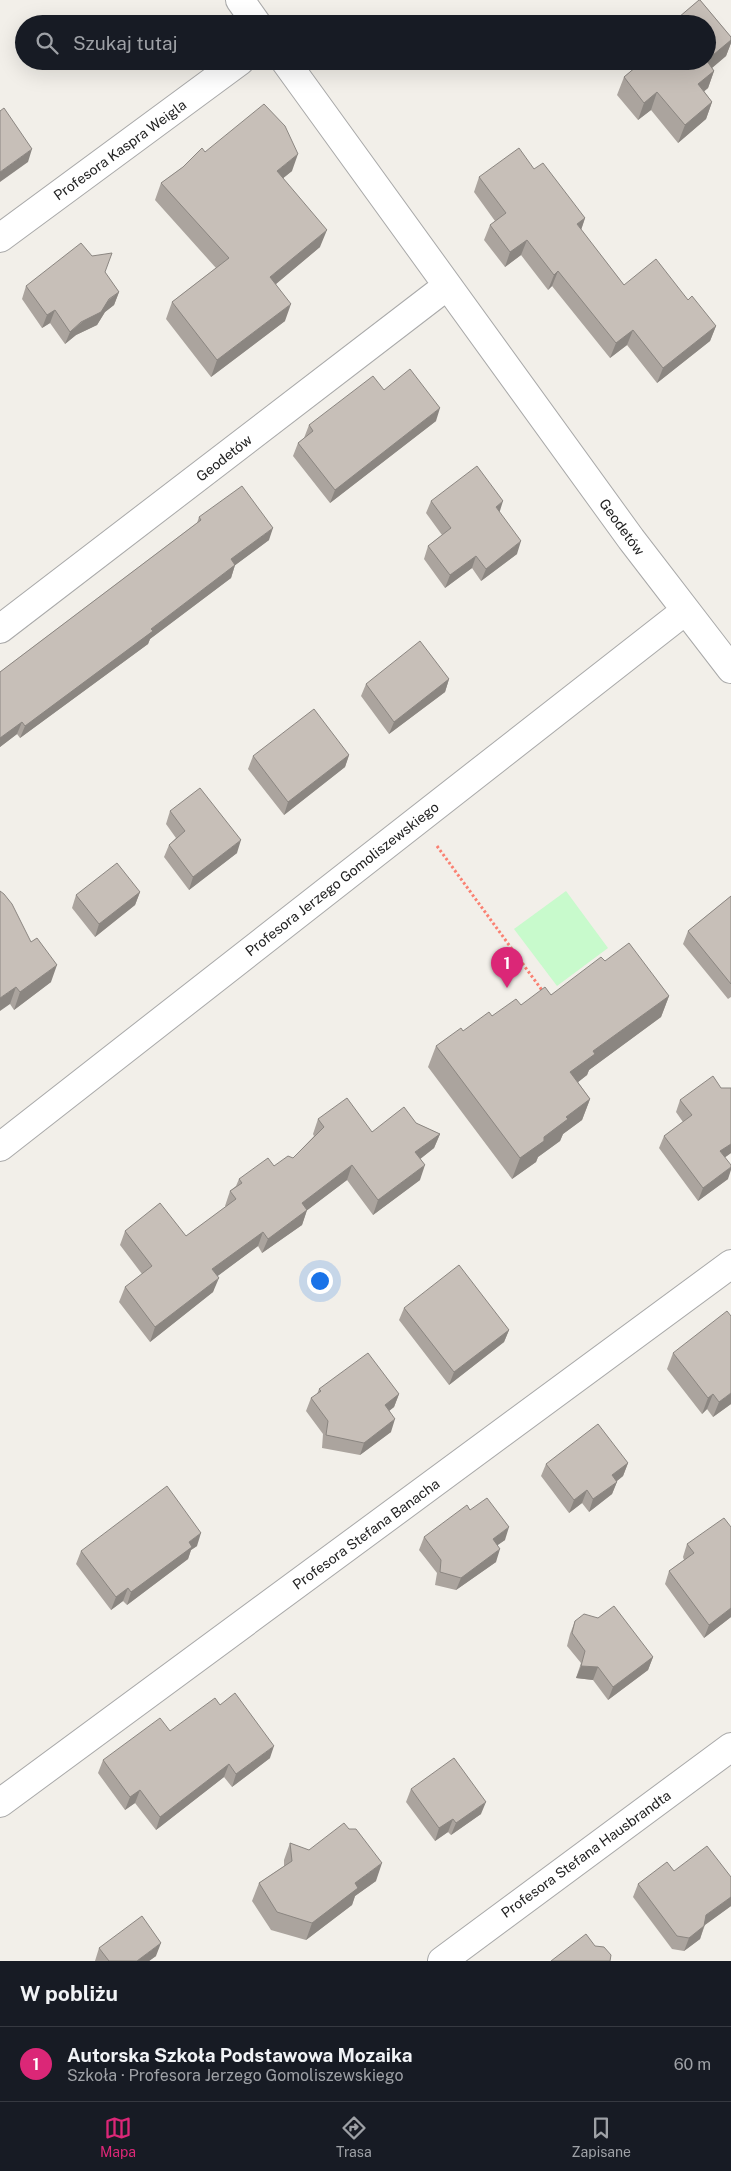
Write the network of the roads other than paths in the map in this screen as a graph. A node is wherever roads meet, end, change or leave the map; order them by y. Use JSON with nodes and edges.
{"nodes":[{"id":1,"x":240,"y":0,"type":"edge"},
{"id":2,"x":251,"y":15,"type":"edge"},
{"id":3,"x":228,"y":70,"type":"edge"},
{"id":4,"x":291,"y":70,"type":"edge"},
{"id":5,"x":0,"y":238,"type":"edge"},
{"id":6,"x":447,"y":286,"type":"junction"},
{"id":7,"x":685,"y":611,"type":"junction"},
{"id":8,"x":0,"y":629,"type":"edge"},
{"id":9,"x":731,"y":669,"type":"edge"},
{"id":10,"x":0,"y":1147,"type":"edge"},
{"id":11,"x":731,"y":1264,"type":"edge"},
{"id":12,"x":731,"y":1747,"type":"edge"},
{"id":13,"x":0,"y":1803,"type":"edge"},
{"id":14,"x":442,"y":1961,"type":"edge"}],
"edges":[{"from":1,"to":2,"type":"street"},
{"from":3,"to":5,"type":"street","name":"Profesora Kaspra Weigla"},
{"from":4,"to":6,"type":"street","name":"Geodetów"},
{"from":6,"to":7,"type":"street","name":"Geodetów"},
{"from":6,"to":8,"type":"street","name":"Geodetów"},
{"from":7,"to":9,"type":"street","name":"Geodetów"},
{"from":7,"to":10,"type":"street","name":"Profesora Jerzego Gomoliszewskiego"},
{"from":11,"to":13,"type":"street","name":"Profesora Stefana Banacha"},
{"from":12,"to":14,"type":"street","name":"Profesora Stefana Hausbrandta"}]}
